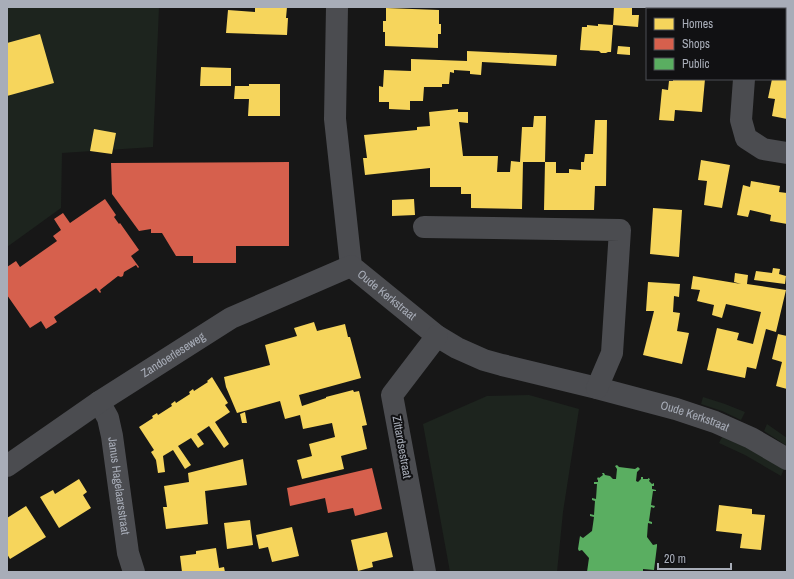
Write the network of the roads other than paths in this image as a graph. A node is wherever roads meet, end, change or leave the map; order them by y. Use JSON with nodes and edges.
{"nodes":[{"id":1,"x":337,"y":7,"type":"edge"},
{"id":2,"x":744,"y":80,"type":"edge"},
{"id":3,"x":787,"y":153,"type":"edge"},
{"id":4,"x":424,"y":227,"type":"dead end"},
{"id":5,"x":351,"y":266,"type":"junction"},
{"id":6,"x":437,"y":336,"type":"junction"},
{"id":7,"x":597,"y":388,"type":"junction"},
{"id":8,"x":99,"y":402,"type":"junction"},
{"id":9,"x":787,"y":459,"type":"edge"},
{"id":10,"x":7,"y":466,"type":"edge"},
{"id":11,"x":134,"y":572,"type":"edge"},
{"id":12,"x":425,"y":572,"type":"edge"}],
"edges":[{"from":1,"to":5,"type":"street","name":"Oude Kerkstraat"},
{"from":2,"to":3,"type":"street"},
{"from":4,"to":7,"type":"street"},
{"from":5,"to":6,"type":"street","name":"Oude Kerkstraat"},
{"from":5,"to":8,"type":"street","name":"Zandoerleseweg"},
{"from":6,"to":7,"type":"street","name":"Oude Kerkstraat"},
{"from":6,"to":12,"type":"street","name":"Zittardsestraat"},
{"from":7,"to":9,"type":"street","name":"Oude Kerkstraat"},
{"from":8,"to":10,"type":"street","name":"Zandoerleseweg"},
{"from":8,"to":11,"type":"street","name":"Janus Hagelaarsstraat"}]}
